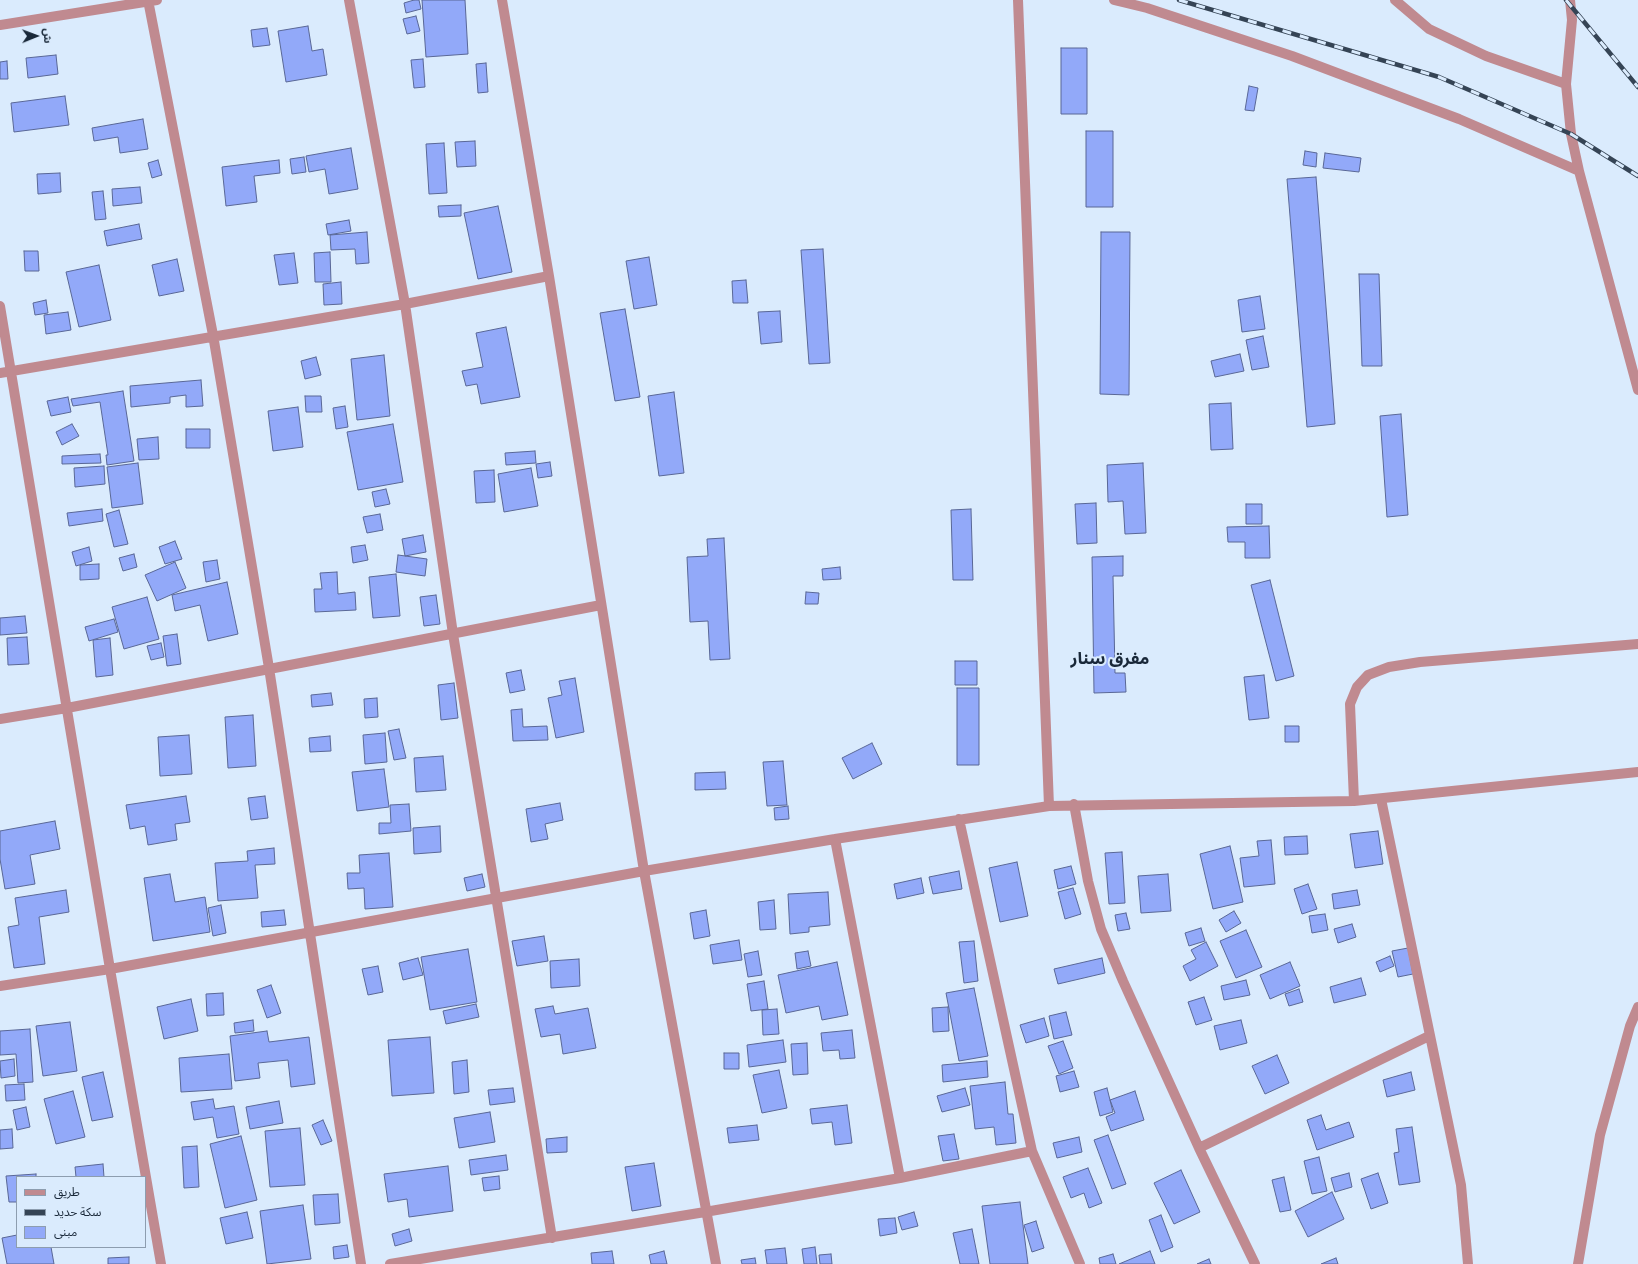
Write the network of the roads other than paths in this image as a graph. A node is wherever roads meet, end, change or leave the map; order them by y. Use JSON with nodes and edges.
{"nodes":[{"id":1,"x":151,"y":0,"type":"edge"},
{"id":2,"x":349,"y":0,"type":"edge"},
{"id":3,"x":502,"y":0,"type":"edge"},
{"id":4,"x":1018,"y":0,"type":"edge"},
{"id":5,"x":1114,"y":0,"type":"edge"},
{"id":6,"x":1395,"y":0,"type":"edge"},
{"id":7,"x":1570,"y":0,"type":"edge"},
{"id":8,"x":1147,"y":4,"type":"edge"},
{"id":9,"x":0,"y":25,"type":"edge"},
{"id":10,"x":1566,"y":84,"type":"junction"},
{"id":11,"x":1579,"y":171,"type":"junction"},
{"id":12,"x":549,"y":276,"type":"junction"},
{"id":13,"x":405,"y":304,"type":"junction"},
{"id":14,"x":0,"y":306,"type":"edge"},
{"id":15,"x":213,"y":335,"type":"junction"},
{"id":16,"x":5,"y":372,"type":"edge"},
{"id":17,"x":1638,"y":390,"type":"edge"},
{"id":18,"x":601,"y":605,"type":"junction"},
{"id":19,"x":453,"y":634,"type":"junction"},
{"id":20,"x":1638,"y":644,"type":"edge"},
{"id":21,"x":269,"y":668,"type":"junction"},
{"id":22,"x":67,"y":708,"type":"junction"},
{"id":23,"x":0,"y":719,"type":"edge"},
{"id":24,"x":1638,"y":772,"type":"edge"},
{"id":25,"x":1381,"y":799,"type":"junction"},
{"id":26,"x":1354,"y":801,"type":"junction"},
{"id":27,"x":1074,"y":804,"type":"junction"},
{"id":28,"x":1049,"y":806,"type":"junction"},
{"id":29,"x":959,"y":819,"type":"junction"},
{"id":30,"x":835,"y":839,"type":"junction"},
{"id":31,"x":644,"y":871,"type":"junction"},
{"id":32,"x":496,"y":897,"type":"junction"},
{"id":33,"x":308,"y":932,"type":"junction"},
{"id":34,"x":110,"y":969,"type":"junction"},
{"id":35,"x":0,"y":986,"type":"edge"},
{"id":36,"x":1638,"y":1007,"type":"edge"},
{"id":37,"x":1430,"y":1036,"type":"junction"},
{"id":38,"x":1199,"y":1148,"type":"junction"},
{"id":39,"x":1032,"y":1151,"type":"junction"},
{"id":40,"x":146,"y":1176,"type":"edge"},
{"id":41,"x":146,"y":1177,"type":"edge"},
{"id":42,"x":900,"y":1178,"type":"junction"},
{"id":43,"x":706,"y":1212,"type":"junction"},
{"id":44,"x":552,"y":1238,"type":"junction"},
{"id":45,"x":161,"y":1264,"type":"edge"},
{"id":46,"x":361,"y":1264,"type":"edge"},
{"id":47,"x":390,"y":1264,"type":"edge"},
{"id":48,"x":716,"y":1264,"type":"edge"},
{"id":49,"x":1080,"y":1264,"type":"edge"},
{"id":50,"x":1255,"y":1264,"type":"edge"},
{"id":51,"x":1468,"y":1264,"type":"edge"},
{"id":52,"x":1578,"y":1264,"type":"edge"}],
"edges":[{"from":1,"to":9,"type":"street"},
{"from":1,"to":15,"type":"street"},
{"from":2,"to":13,"type":"street"},
{"from":3,"to":12,"type":"street"},
{"from":4,"to":28,"type":"street"},
{"from":5,"to":8,"type":"street"},
{"from":6,"to":10,"type":"street"},
{"from":7,"to":10,"type":"street"},
{"from":8,"to":11,"type":"street"},
{"from":10,"to":11,"type":"street"},
{"from":11,"to":17,"type":"street"},
{"from":12,"to":13,"type":"street"},
{"from":12,"to":18,"type":"street"},
{"from":13,"to":15,"type":"street"},
{"from":13,"to":19,"type":"street"},
{"from":14,"to":16,"type":"street"},
{"from":15,"to":16,"type":"street"},
{"from":15,"to":21,"type":"street"},
{"from":16,"to":22,"type":"street"},
{"from":18,"to":19,"type":"street"},
{"from":18,"to":31,"type":"street"},
{"from":19,"to":21,"type":"street"},
{"from":19,"to":32,"type":"street"},
{"from":20,"to":26,"type":"street"},
{"from":21,"to":22,"type":"street"},
{"from":21,"to":33,"type":"street"},
{"from":22,"to":23,"type":"street"},
{"from":22,"to":34,"type":"street"},
{"from":24,"to":25,"type":"street"},
{"from":25,"to":26,"type":"street"},
{"from":25,"to":37,"type":"street"},
{"from":26,"to":27,"type":"street"},
{"from":27,"to":28,"type":"street"},
{"from":27,"to":38,"type":"street"},
{"from":28,"to":29,"type":"street"},
{"from":29,"to":30,"type":"street"},
{"from":29,"to":39,"type":"street"},
{"from":30,"to":31,"type":"street"},
{"from":30,"to":42,"type":"street"},
{"from":31,"to":32,"type":"street"},
{"from":31,"to":43,"type":"street"},
{"from":32,"to":33,"type":"street"},
{"from":32,"to":44,"type":"street"},
{"from":33,"to":34,"type":"street"},
{"from":33,"to":46,"type":"street"},
{"from":34,"to":35,"type":"street"},
{"from":34,"to":40,"type":"street"},
{"from":36,"to":52,"type":"street"},
{"from":37,"to":38,"type":"street"},
{"from":37,"to":51,"type":"street"},
{"from":38,"to":50,"type":"street"},
{"from":39,"to":42,"type":"street"},
{"from":39,"to":49,"type":"street"},
{"from":41,"to":45,"type":"street"},
{"from":42,"to":43,"type":"street"},
{"from":43,"to":44,"type":"street"},
{"from":43,"to":48,"type":"street"},
{"from":44,"to":47,"type":"street"}]}
